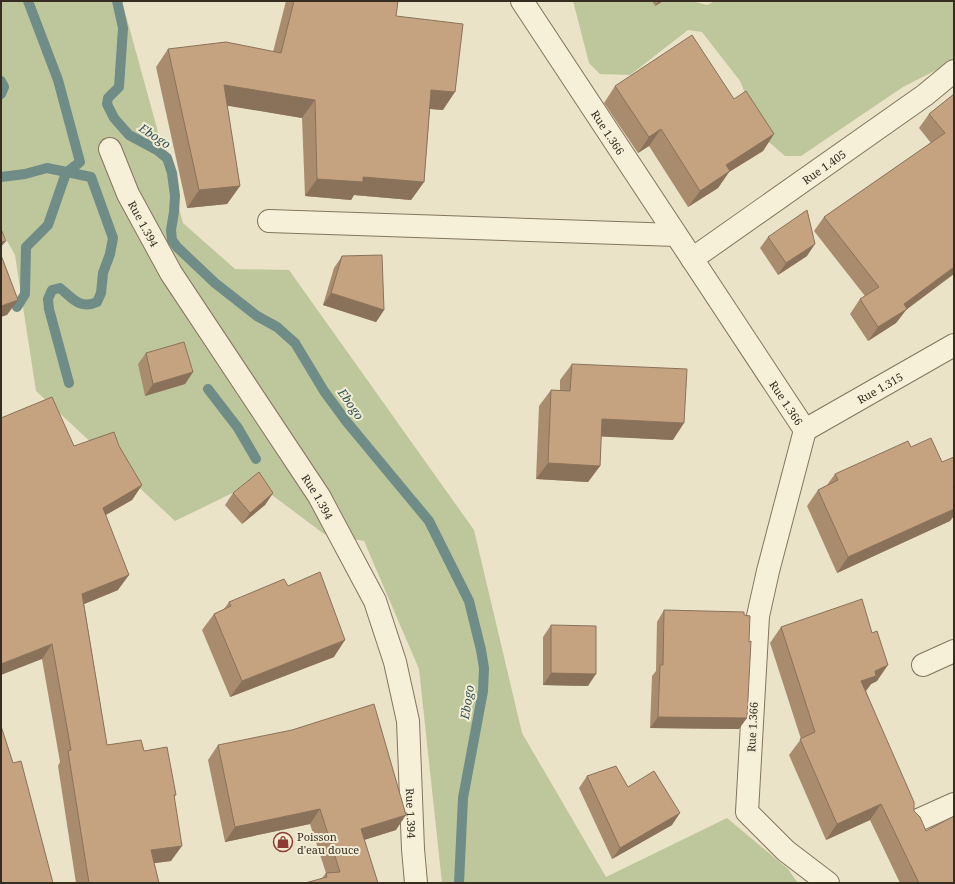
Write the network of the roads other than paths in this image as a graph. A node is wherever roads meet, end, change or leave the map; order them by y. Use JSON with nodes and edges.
{"nodes":[{"id":1,"x":522,"y":1,"type":"edge"},
{"id":2,"x":954,"y":71,"type":"edge"},
{"id":3,"x":110,"y":149,"type":"dead end"},
{"id":4,"x":269,"y":221,"type":"dead end"},
{"id":5,"x":676,"y":235,"type":"junction"},
{"id":6,"x":692,"y":259,"type":"junction"},
{"id":7,"x":954,"y":345,"type":"edge"},
{"id":8,"x":805,"y":430,"type":"junction"},
{"id":9,"x":954,"y":651,"type":"edge"},
{"id":10,"x":923,"y":664,"type":"dead end"},
{"id":11,"x":954,"y":804,"type":"edge"},
{"id":12,"x":914,"y":822,"type":"edge"},
{"id":13,"x":416,"y":883,"type":"edge"},
{"id":14,"x":828,"y":883,"type":"edge"}],
"edges":[{"from":1,"to":5,"type":"street","name":"Rue 1.366"},
{"from":2,"to":6,"type":"street","name":"Rue 1.405"},
{"from":3,"to":13,"type":"street","name":"Rue 1.394"},
{"from":4,"to":5,"type":"street"},
{"from":5,"to":6,"type":"street","name":"Rue 1.366"},
{"from":6,"to":8,"type":"street","name":"Rue 1.366"},
{"from":7,"to":8,"type":"street","name":"Rue 1.315"},
{"from":8,"to":14,"type":"street","name":"Rue 1.366"},
{"from":9,"to":10,"type":"street"},
{"from":11,"to":12,"type":"street"}]}
